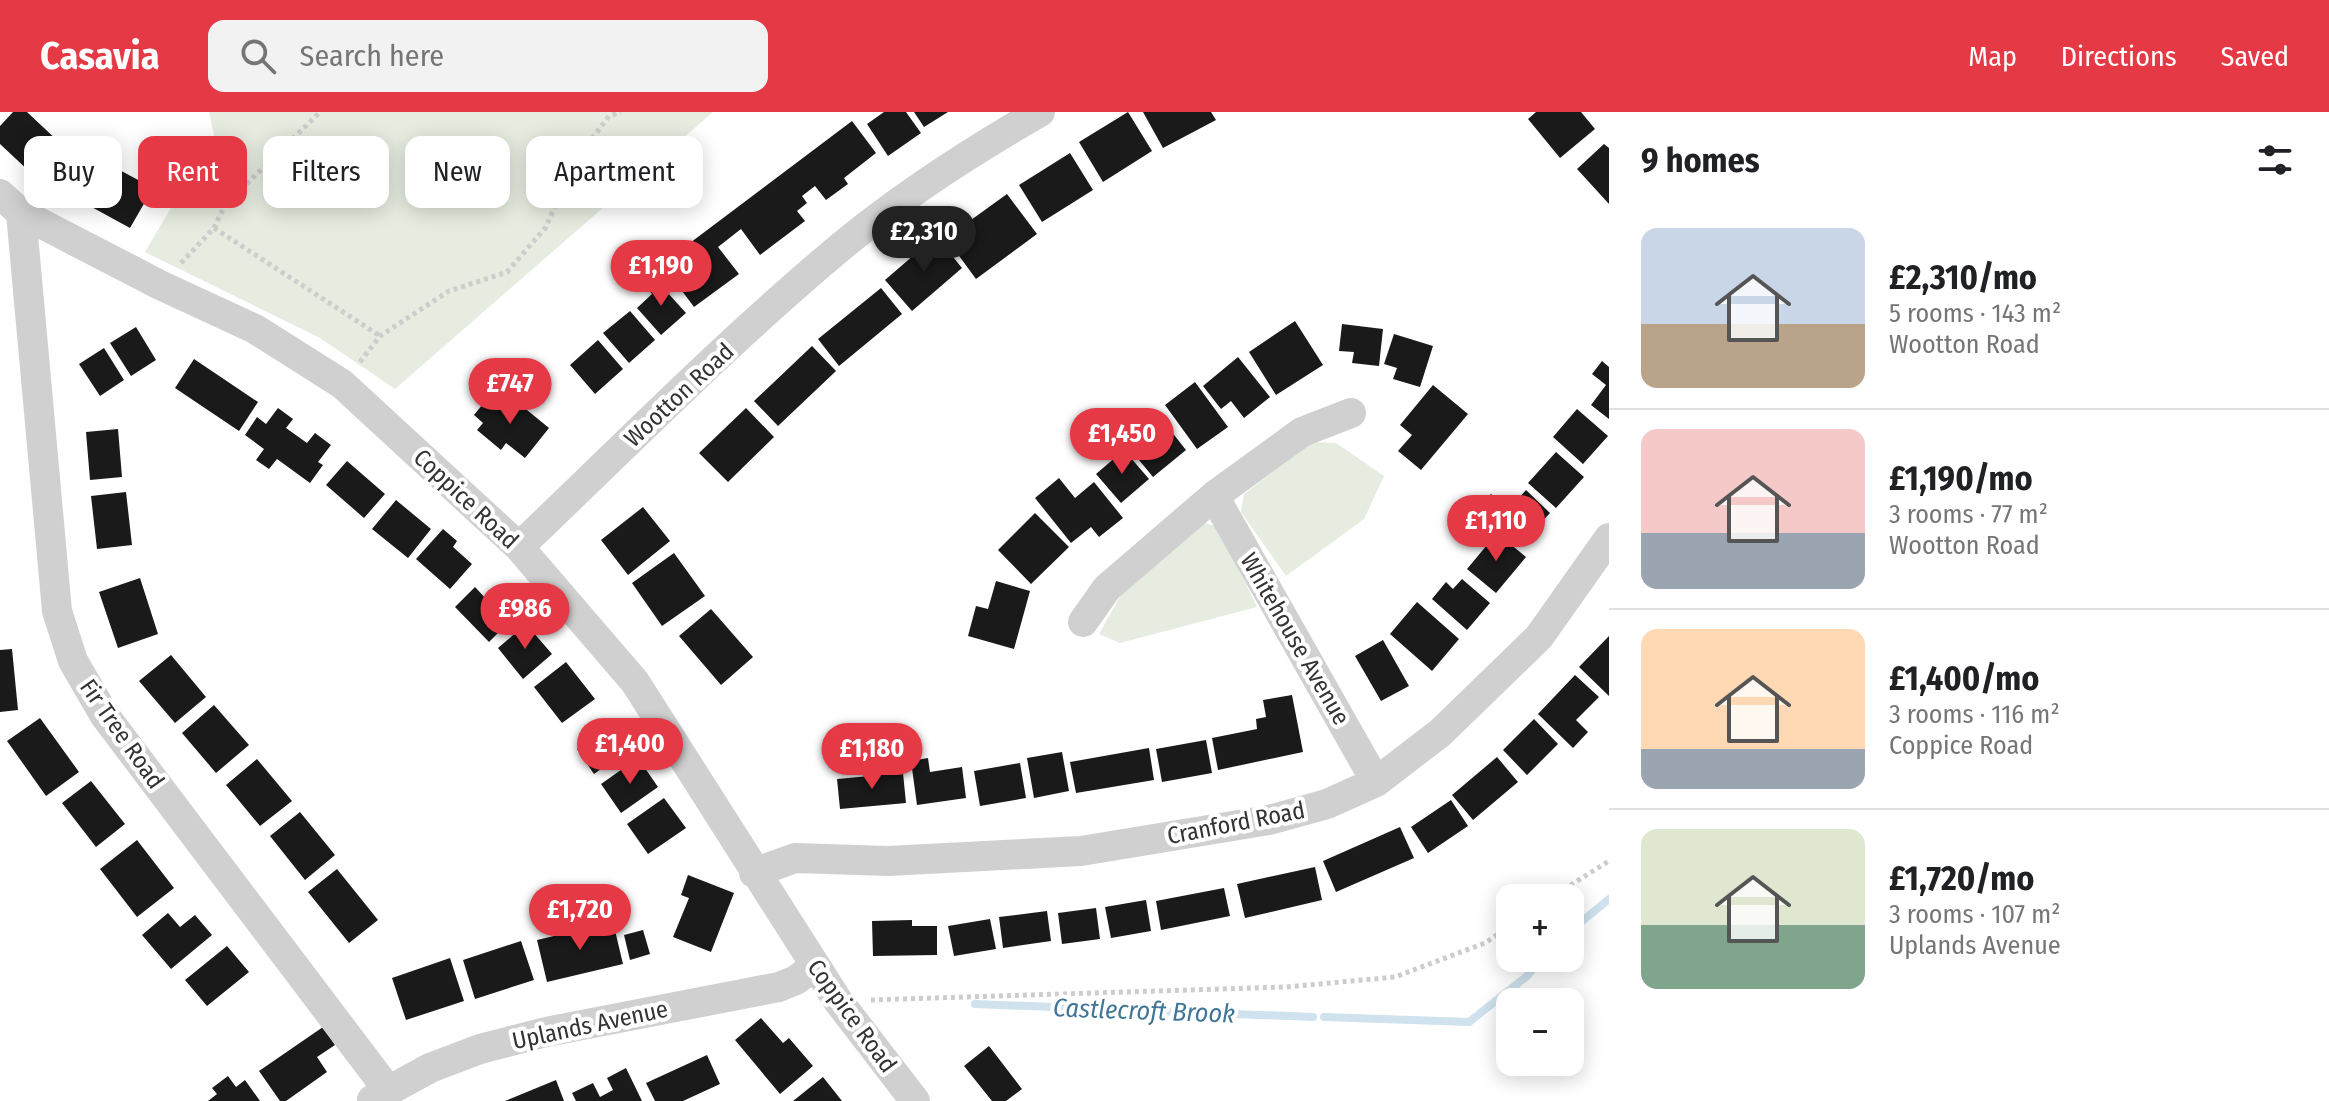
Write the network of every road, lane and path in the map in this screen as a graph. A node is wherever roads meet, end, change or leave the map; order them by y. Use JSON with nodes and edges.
{"nodes":[{"id":1,"x":320,"y":112,"type":"edge"},
{"id":2,"x":621,"y":112,"type":"edge"},
{"id":3,"x":1040,"y":112,"type":"edge"},
{"id":4,"x":11,"y":204,"type":"edge"},
{"id":5,"x":214,"y":228,"type":"junction"},
{"id":6,"x":160,"y":285,"type":"junction"},
{"id":7,"x":380,"y":336,"type":"junction"},
{"id":8,"x":342,"y":384,"type":"junction"},
{"id":9,"x":1351,"y":413,"type":"dead end"},
{"id":10,"x":1214,"y":496,"type":"junction"},
{"id":11,"x":1609,"y":538,"type":"edge"},
{"id":12,"x":519,"y":547,"type":"junction"},
{"id":13,"x":1083,"y":622,"type":"dead end"},
{"id":14,"x":1376,"y":782,"type":"junction"},
{"id":15,"x":1609,"y":861,"type":"edge"},
{"id":16,"x":754,"y":873,"type":"junction"},
{"id":17,"x":1572,"y":884,"type":"edge"},
{"id":18,"x":1496,"y":936,"type":"edge"},
{"id":19,"x":815,"y":966,"type":"junction"},
{"id":20,"x":838,"y":1001,"type":"junction"},
{"id":21,"x":379,"y":1096,"type":"edge"},
{"id":22,"x":915,"y":1101,"type":"edge"}],
"edges":[{"from":1,"to":5,"type":"path"},
{"from":2,"to":7,"type":"path"},
{"from":3,"to":12,"type":"street","name":"Wootton Road"},
{"from":4,"to":6,"type":"street","name":"Coppice Road"},
{"from":4,"to":21,"type":"street","name":"Fir Tree Road"},
{"from":5,"to":6,"type":"path"},
{"from":5,"to":7,"type":"path"},
{"from":6,"to":8,"type":"street","name":"Coppice Road"},
{"from":7,"to":8,"type":"path"},
{"from":8,"to":12,"type":"street","name":"Coppice Road"},
{"from":9,"to":10,"type":"street"},
{"from":10,"to":13,"type":"street"},
{"from":10,"to":14,"type":"street","name":"Whitehouse Avenue"},
{"from":11,"to":14,"type":"street","name":"Cranford Road"},
{"from":12,"to":16,"type":"street","name":"Coppice Road"},
{"from":14,"to":16,"type":"street","name":"Cranford Road"},
{"from":15,"to":17,"type":"path"},
{"from":16,"to":19,"type":"street","name":"Coppice Road"},
{"from":18,"to":20,"type":"path"},
{"from":19,"to":20,"type":"street","name":"Coppice Road"},
{"from":19,"to":21,"type":"street","name":"Uplands Avenue"},
{"from":20,"to":22,"type":"street","name":"Coppice Road"}]}
